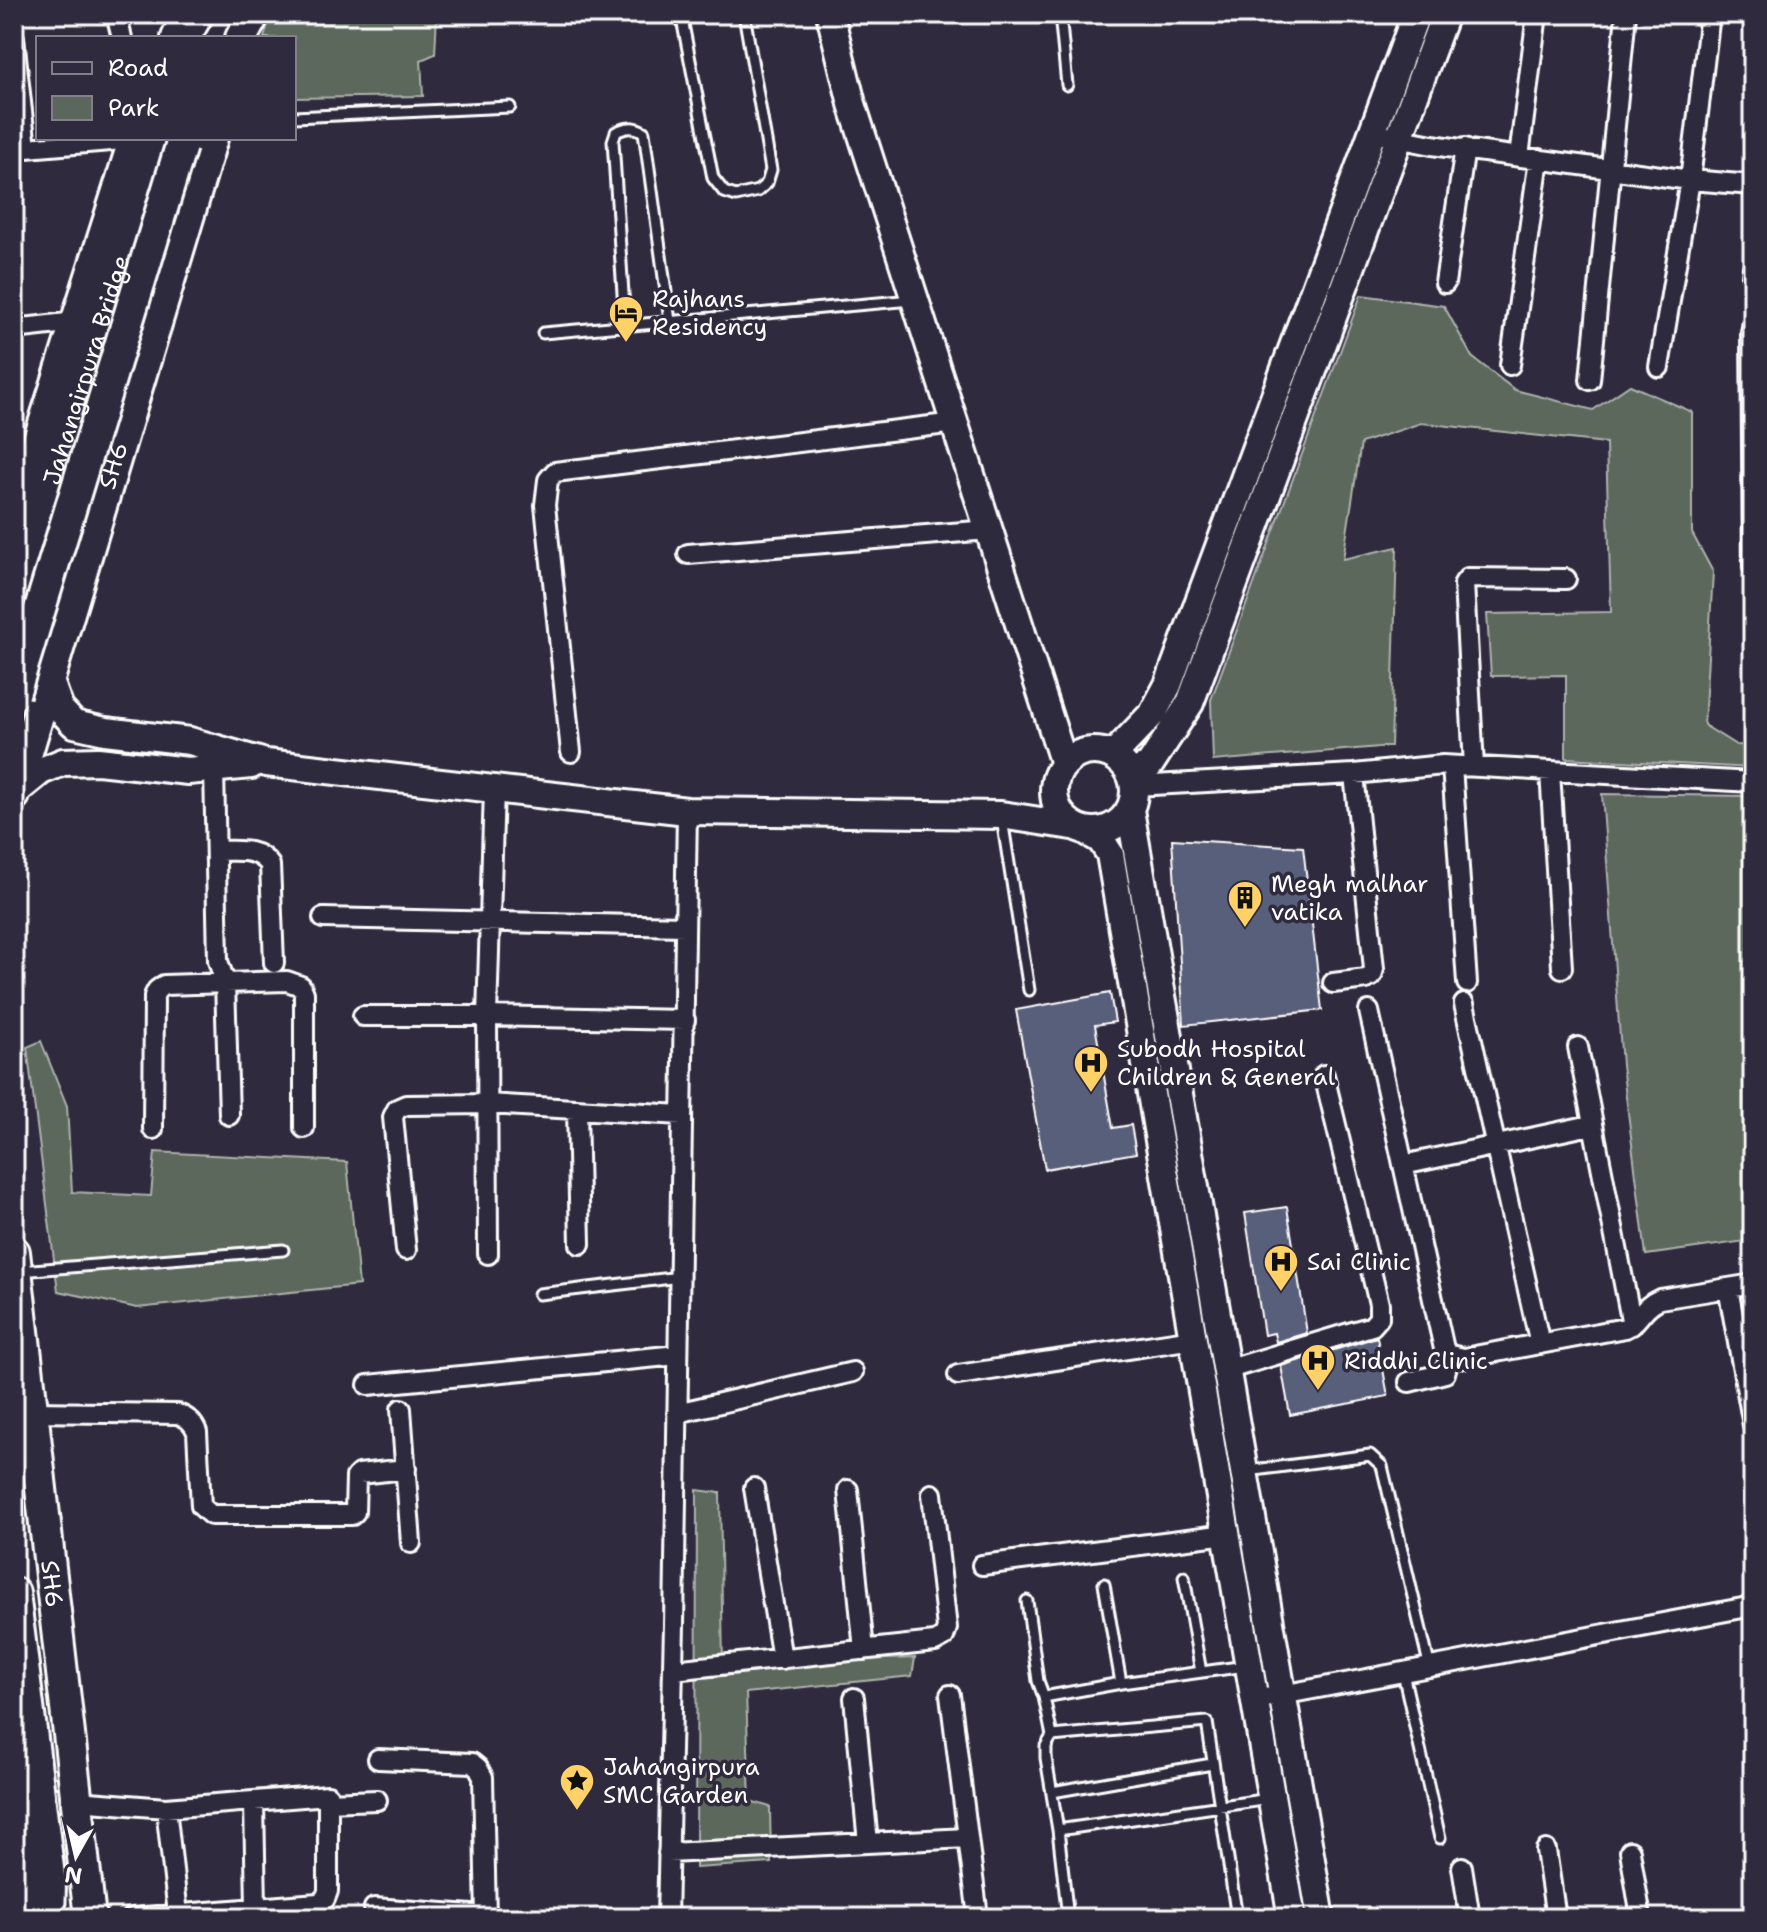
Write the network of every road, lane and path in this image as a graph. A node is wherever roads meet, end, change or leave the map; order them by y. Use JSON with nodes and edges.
{"nodes":[{"id":1,"x":116,"y":14,"type":"edge"},
{"id":2,"x":188,"y":14,"type":"edge"},
{"id":3,"x":195,"y":14,"type":"edge"},
{"id":4,"x":210,"y":14,"type":"edge"},
{"id":5,"x":242,"y":14,"type":"edge"},
{"id":6,"x":255,"y":14,"type":"edge"},
{"id":7,"x":681,"y":14,"type":"edge"},
{"id":8,"x":744,"y":14,"type":"edge"},
{"id":9,"x":830,"y":14,"type":"edge"},
{"id":10,"x":1060,"y":14,"type":"edge"},
{"id":11,"x":1416,"y":14,"type":"edge"},
{"id":12,"x":1445,"y":14,"type":"edge"},
{"id":13,"x":1537,"y":14,"type":"edge"},
{"id":14,"x":1626,"y":14,"type":"edge"},
{"id":15,"x":1710,"y":14,"type":"edge"},
{"id":16,"x":122,"y":36,"type":"edge"},
{"id":17,"x":178,"y":36,"type":"edge"},
{"id":18,"x":189,"y":36,"type":"edge"},
{"id":19,"x":197,"y":36,"type":"edge"},
{"id":20,"x":235,"y":36,"type":"edge"},
{"id":21,"x":242,"y":36,"type":"edge"},
{"id":22,"x":249,"y":36,"type":"edge"},
{"id":23,"x":14,"y":38,"type":"edge"},
{"id":24,"x":1067,"y":85,"type":"dead end"},
{"id":25,"x":510,"y":107,"type":"dead end"},
{"id":26,"x":296,"y":117,"type":"edge"},
{"id":27,"x":1373,"y":132,"type":"junction"},
{"id":28,"x":1400,"y":139,"type":"junction"},
{"id":29,"x":159,"y":140,"type":"edge"},
{"id":30,"x":211,"y":140,"type":"edge"},
{"id":31,"x":20,"y":148,"type":"edge"},
{"id":32,"x":1465,"y":148,"type":"junction"},
{"id":33,"x":1519,"y":157,"type":"junction"},
{"id":34,"x":1539,"y":159,"type":"junction"},
{"id":35,"x":1612,"y":168,"type":"junction"},
{"id":36,"x":1690,"y":180,"type":"junction"},
{"id":37,"x":1753,"y":185,"type":"edge"},
{"id":38,"x":1445,"y":283,"type":"dead end"},
{"id":39,"x":915,"y":300,"type":"junction"},
{"id":40,"x":670,"y":321,"type":"junction"},
{"id":41,"x":76,"y":322,"type":"junction"},
{"id":42,"x":1753,"y":322,"type":"edge"},
{"id":43,"x":625,"y":324,"type":"junction"},
{"id":44,"x":14,"y":329,"type":"edge"},
{"id":45,"x":543,"y":333,"type":"dead end"},
{"id":46,"x":1510,"y":365,"type":"dead end"},
{"id":47,"x":1659,"y":367,"type":"dead end"},
{"id":48,"x":1590,"y":380,"type":"dead end"},
{"id":49,"x":955,"y":423,"type":"junction"},
{"id":50,"x":14,"y":518,"type":"edge"},
{"id":51,"x":989,"y":530,"type":"junction"},
{"id":52,"x":1753,"y":543,"type":"edge"},
{"id":53,"x":688,"y":554,"type":"dead end"},
{"id":54,"x":1753,"y":566,"type":"edge"},
{"id":55,"x":1566,"y":579,"type":"dead end"},
{"id":56,"x":14,"y":603,"type":"edge"},
{"id":57,"x":14,"y":668,"type":"edge"},
{"id":58,"x":49,"y":678,"type":"junction"},
{"id":59,"x":14,"y":694,"type":"edge"},
{"id":60,"x":1048,"y":711,"type":"junction"},
{"id":61,"x":571,"y":752,"type":"dead end"},
{"id":62,"x":266,"y":763,"type":"junction"},
{"id":63,"x":1452,"y":766,"type":"junction"},
{"id":64,"x":1474,"y":767,"type":"junction"},
{"id":65,"x":214,"y":769,"type":"junction"},
{"id":66,"x":1060,"y":770,"type":"junction"},
{"id":67,"x":1550,"y":771,"type":"junction"},
{"id":68,"x":1354,"y":774,"type":"junction"},
{"id":69,"x":1122,"y":775,"type":"junction"},
{"id":70,"x":1753,"y":782,"type":"edge"},
{"id":71,"x":494,"y":789,"type":"junction"},
{"id":72,"x":14,"y":793,"type":"edge"},
{"id":73,"x":687,"y":811,"type":"junction"},
{"id":74,"x":1001,"y":815,"type":"junction"},
{"id":75,"x":1079,"y":828,"type":"junction"},
{"id":76,"x":216,"y":851,"type":"junction"},
{"id":77,"x":323,"y":918,"type":"dead end"},
{"id":78,"x":489,"y":922,"type":"junction"},
{"id":79,"x":685,"y":926,"type":"junction"},
{"id":80,"x":274,"y":963,"type":"dead end"},
{"id":81,"x":1562,"y":968,"type":"dead end"},
{"id":82,"x":225,"y":982,"type":"junction"},
{"id":83,"x":1333,"y":983,"type":"dead end"},
{"id":84,"x":1467,"y":983,"type":"dead end"},
{"id":85,"x":1029,"y":990,"type":"dead end"},
{"id":86,"x":1464,"y":1004,"type":"dead end"},
{"id":87,"x":1369,"y":1011,"type":"dead end"},
{"id":88,"x":363,"y":1016,"type":"dead end"},
{"id":89,"x":487,"y":1016,"type":"junction"},
{"id":90,"x":685,"y":1020,"type":"junction"},
{"id":91,"x":1578,"y":1047,"type":"dead end"},
{"id":92,"x":1324,"y":1075,"type":"dead end"},
{"id":93,"x":487,"y":1104,"type":"junction"},
{"id":94,"x":577,"y":1109,"type":"junction"},
{"id":95,"x":229,"y":1115,"type":"dead end"},
{"id":96,"x":682,"y":1115,"type":"junction"},
{"id":97,"x":1591,"y":1125,"type":"junction"},
{"id":98,"x":304,"y":1128,"type":"dead end"},
{"id":99,"x":153,"y":1129,"type":"dead end"},
{"id":100,"x":1496,"y":1145,"type":"junction"},
{"id":101,"x":1403,"y":1165,"type":"junction"},
{"id":102,"x":580,"y":1244,"type":"dead end"},
{"id":103,"x":283,"y":1250,"type":"dead end"},
{"id":104,"x":406,"y":1250,"type":"dead end"},
{"id":105,"x":488,"y":1254,"type":"dead end"},
{"id":106,"x":15,"y":1262,"type":"edge"},
{"id":107,"x":680,"y":1277,"type":"junction"},
{"id":108,"x":1753,"y":1284,"type":"edge"},
{"id":109,"x":1728,"y":1288,"type":"junction"},
{"id":110,"x":539,"y":1294,"type":"dead end"},
{"id":111,"x":1632,"y":1325,"type":"junction"},
{"id":112,"x":1193,"y":1339,"type":"junction"},
{"id":113,"x":1540,"y":1344,"type":"junction"},
{"id":114,"x":678,"y":1355,"type":"junction"},
{"id":115,"x":1450,"y":1355,"type":"junction"},
{"id":116,"x":1226,"y":1370,"type":"junction"},
{"id":117,"x":853,"y":1372,"type":"dead end"},
{"id":118,"x":958,"y":1375,"type":"dead end"},
{"id":119,"x":1409,"y":1382,"type":"dead end"},
{"id":120,"x":368,"y":1385,"type":"dead end"},
{"id":121,"x":401,"y":1409,"type":"dead end"},
{"id":122,"x":32,"y":1412,"type":"junction"},
{"id":123,"x":677,"y":1413,"type":"junction"},
{"id":124,"x":1753,"y":1425,"type":"edge"},
{"id":125,"x":406,"y":1469,"type":"junction"},
{"id":126,"x":1243,"y":1471,"type":"junction"},
{"id":127,"x":754,"y":1488,"type":"dead end"},
{"id":128,"x":848,"y":1490,"type":"dead end"},
{"id":129,"x":932,"y":1494,"type":"dead end"},
{"id":130,"x":1227,"y":1534,"type":"junction"},
{"id":131,"x":411,"y":1543,"type":"dead end"},
{"id":132,"x":982,"y":1565,"type":"dead end"},
{"id":133,"x":1184,"y":1577,"type":"dead end"},
{"id":134,"x":1104,"y":1584,"type":"dead end"},
{"id":135,"x":14,"y":1593,"type":"edge"},
{"id":136,"x":1027,"y":1601,"type":"dead end"},
{"id":137,"x":1753,"y":1606,"type":"edge"},
{"id":138,"x":864,"y":1650,"type":"junction"},
{"id":139,"x":782,"y":1659,"type":"junction"},
{"id":140,"x":1249,"y":1666,"type":"junction"},
{"id":141,"x":1430,"y":1668,"type":"junction"},
{"id":142,"x":673,"y":1670,"type":"junction"},
{"id":143,"x":1201,"y":1672,"type":"junction"},
{"id":144,"x":1403,"y":1673,"type":"junction"},
{"id":145,"x":1121,"y":1683,"type":"junction"},
{"id":146,"x":950,"y":1695,"type":"dead end"},
{"id":147,"x":1282,"y":1695,"type":"junction"},
{"id":148,"x":1044,"y":1697,"type":"junction"},
{"id":149,"x":854,"y":1698,"type":"dead end"},
{"id":150,"x":1255,"y":1700,"type":"junction"},
{"id":151,"x":1052,"y":1736,"type":"junction"},
{"id":152,"x":378,"y":1759,"type":"dead end"},
{"id":153,"x":1212,"y":1764,"type":"junction"},
{"id":154,"x":14,"y":1781,"type":"edge"},
{"id":155,"x":1052,"y":1792,"type":"junction"},
{"id":156,"x":1272,"y":1799,"type":"junction"},
{"id":157,"x":377,"y":1800,"type":"dead end"},
{"id":158,"x":77,"y":1801,"type":"junction"},
{"id":159,"x":254,"y":1802,"type":"junction"},
{"id":160,"x":328,"y":1802,"type":"junction"},
{"id":161,"x":1219,"y":1807,"type":"junction"},
{"id":162,"x":166,"y":1808,"type":"junction"},
{"id":163,"x":1058,"y":1830,"type":"junction"},
{"id":164,"x":967,"y":1838,"type":"junction"},
{"id":165,"x":1440,"y":1838,"type":"dead end"},
{"id":166,"x":868,"y":1843,"type":"junction"},
{"id":167,"x":1546,"y":1850,"type":"dead end"},
{"id":168,"x":1630,"y":1851,"type":"dead end"},
{"id":169,"x":668,"y":1853,"type":"junction"},
{"id":170,"x":1462,"y":1867,"type":"dead end"},
{"id":171,"x":256,"y":1908,"type":"junction"},
{"id":172,"x":374,"y":1908,"type":"dead end"},
{"id":173,"x":977,"y":1909,"type":"dead end"},
{"id":174,"x":178,"y":1914,"type":"junction"},
{"id":175,"x":486,"y":1917,"type":"edge"},
{"id":176,"x":35,"y":1918,"type":"edge"},
{"id":177,"x":49,"y":1918,"type":"edge"},
{"id":178,"x":90,"y":1918,"type":"edge"},
{"id":179,"x":132,"y":1918,"type":"edge"},
{"id":180,"x":667,"y":1918,"type":"edge"},
{"id":181,"x":1068,"y":1918,"type":"edge"},
{"id":182,"x":1237,"y":1918,"type":"edge"},
{"id":183,"x":1292,"y":1918,"type":"edge"},
{"id":184,"x":1321,"y":1918,"type":"edge"},
{"id":185,"x":1470,"y":1918,"type":"edge"},
{"id":186,"x":1556,"y":1918,"type":"edge"},
{"id":187,"x":1641,"y":1918,"type":"edge"}],
"edges":[{"from":1,"to":16,"type":"street"},
{"from":2,"to":17,"type":"main road"},
{"from":3,"to":18,"type":"main road"},
{"from":4,"to":19,"type":"lane"},
{"from":5,"to":20,"type":"lane"},
{"from":6,"to":21,"type":"main road"},
{"from":6,"to":22,"type":"main road"},
{"from":7,"to":8,"type":"lane"},
{"from":9,"to":39,"type":"street"},
{"from":10,"to":24,"type":"lane"},
{"from":11,"to":27,"type":"street"},
{"from":12,"to":28,"type":"street"},
{"from":13,"to":33,"type":"street"},
{"from":14,"to":35,"type":"street"},
{"from":15,"to":36,"type":"street"},
{"from":23,"to":31,"type":"street"},
{"from":25,"to":26,"type":"lane"},
{"from":27,"to":28,"type":"street"},
{"from":27,"to":69,"type":"street"},
{"from":28,"to":32,"type":"street"},
{"from":28,"to":69,"type":"street"},
{"from":29,"to":31,"type":"street"},
{"from":29,"to":41,"type":"main road"},
{"from":29,"to":56,"type":"main road","name":"Jahangirpura Bridge"},
{"from":29,"to":59,"type":"main road","name":"Jahangirpura Bridge","bridge":true},
{"from":30,"to":58,"type":"main road","name":"SH6"},
{"from":32,"to":33,"type":"street"},
{"from":32,"to":38,"type":"street"},
{"from":33,"to":34,"type":"street"},
{"from":34,"to":35,"type":"street"},
{"from":34,"to":46,"type":"street"},
{"from":35,"to":36,"type":"street"},
{"from":35,"to":48,"type":"street"},
{"from":36,"to":37,"type":"street"},
{"from":36,"to":47,"type":"street"},
{"from":39,"to":40,"type":"lane"},
{"from":39,"to":49,"type":"street"},
{"from":40,"to":43,"type":"lane"},
{"from":40,"to":43,"type":"lane"},
{"from":41,"to":44,"type":"street"},
{"from":41,"to":50,"type":"main road"},
{"from":42,"to":52,"type":"street"},
{"from":43,"to":45,"type":"lane"},
{"from":49,"to":51,"type":"street"},
{"from":49,"to":61,"type":"street"},
{"from":51,"to":53,"type":"street"},
{"from":51,"to":60,"type":"street"},
{"from":52,"to":54,"type":"street"},
{"from":55,"to":64,"type":"street"},
{"from":57,"to":58,"type":"street"},
{"from":58,"to":62,"type":"street"},
{"from":58,"to":72,"type":"main road","name":"SH6"},
{"from":60,"to":66,"type":"street"},
{"from":60,"to":69,"type":"street"},
{"from":62,"to":65,"type":"street"},
{"from":62,"to":71,"type":"street"},
{"from":63,"to":64,"type":"street"},
{"from":63,"to":68,"type":"street"},
{"from":63,"to":84,"type":"street"},
{"from":64,"to":67,"type":"street"},
{"from":65,"to":72,"type":"street"},
{"from":65,"to":76,"type":"street"},
{"from":66,"to":69,"type":"street"},
{"from":66,"to":74,"type":"street"},
{"from":66,"to":75,"type":"street"},
{"from":67,"to":70,"type":"street"},
{"from":67,"to":81,"type":"street"},
{"from":68,"to":69,"type":"street"},
{"from":68,"to":83,"type":"street"},
{"from":69,"to":75,"type":"street"},
{"from":69,"to":116,"type":"street"},
{"from":71,"to":73,"type":"street"},
{"from":71,"to":78,"type":"street"},
{"from":73,"to":74,"type":"street"},
{"from":73,"to":79,"type":"street"},
{"from":74,"to":75,"type":"street"},
{"from":74,"to":85,"type":"lane"},
{"from":75,"to":112,"type":"street"},
{"from":76,"to":80,"type":"street"},
{"from":76,"to":82,"type":"street"},
{"from":77,"to":78,"type":"street"},
{"from":78,"to":79,"type":"street"},
{"from":78,"to":89,"type":"street"},
{"from":79,"to":90,"type":"street"},
{"from":82,"to":95,"type":"street"},
{"from":82,"to":98,"type":"street"},
{"from":82,"to":99,"type":"street"},
{"from":86,"to":100,"type":"street"},
{"from":87,"to":101,"type":"street"},
{"from":88,"to":89,"type":"street"},
{"from":89,"to":90,"type":"street"},
{"from":89,"to":93,"type":"street"},
{"from":90,"to":96,"type":"street"},
{"from":91,"to":97,"type":"street"},
{"from":92,"to":116,"type":"street"},
{"from":93,"to":94,"type":"street"},
{"from":93,"to":104,"type":"street"},
{"from":93,"to":105,"type":"street"},
{"from":94,"to":96,"type":"street"},
{"from":94,"to":102,"type":"street"},
{"from":96,"to":107,"type":"street"},
{"from":97,"to":100,"type":"street"},
{"from":97,"to":111,"type":"street"},
{"from":100,"to":101,"type":"street"},
{"from":100,"to":113,"type":"street"},
{"from":101,"to":115,"type":"street"},
{"from":103,"to":106,"type":"lane"},
{"from":106,"to":122,"type":"main road","name":"SH6"},
{"from":107,"to":110,"type":"lane"},
{"from":107,"to":114,"type":"street"},
{"from":108,"to":109,"type":"street"},
{"from":109,"to":111,"type":"street"},
{"from":109,"to":124,"type":"street"},
{"from":111,"to":113,"type":"street"},
{"from":112,"to":118,"type":"street"},
{"from":112,"to":130,"type":"street"},
{"from":113,"to":115,"type":"street"},
{"from":114,"to":120,"type":"street"},
{"from":114,"to":123,"type":"street"},
{"from":115,"to":119,"type":"street"},
{"from":116,"to":126,"type":"street"},
{"from":117,"to":123,"type":"street"},
{"from":121,"to":125,"type":"street"},
{"from":122,"to":125,"type":"street"},
{"from":122,"to":158,"type":"main road","name":"SH6"},
{"from":123,"to":142,"type":"street"},
{"from":125,"to":131,"type":"street"},
{"from":126,"to":141,"type":"lane"},
{"from":126,"to":147,"type":"street"},
{"from":127,"to":139,"type":"street"},
{"from":128,"to":138,"type":"street"},
{"from":129,"to":138,"type":"street"},
{"from":130,"to":132,"type":"street"},
{"from":130,"to":140,"type":"street"},
{"from":133,"to":143,"type":"lane"},
{"from":134,"to":145,"type":"lane"},
{"from":135,"to":177,"type":"main road"},
{"from":136,"to":148,"type":"lane"},
{"from":137,"to":141,"type":"street"},
{"from":138,"to":139,"type":"street"},
{"from":139,"to":142,"type":"street"},
{"from":140,"to":143,"type":"lane"},
{"from":140,"to":150,"type":"street"},
{"from":141,"to":144,"type":"street"},
{"from":142,"to":169,"type":"street"},
{"from":143,"to":145,"type":"lane"},
{"from":144,"to":147,"type":"street"},
{"from":144,"to":165,"type":"lane"},
{"from":145,"to":148,"type":"lane"},
{"from":146,"to":164,"type":"street"},
{"from":147,"to":150,"type":"street"},
{"from":147,"to":184,"type":"street"},
{"from":148,"to":151,"type":"lane"},
{"from":149,"to":166,"type":"street"},
{"from":150,"to":156,"type":"street"},
{"from":151,"to":153,"type":"lane"},
{"from":151,"to":155,"type":"lane"},
{"from":152,"to":175,"type":"street"},
{"from":153,"to":155,"type":"lane"},
{"from":153,"to":161,"type":"lane"},
{"from":154,"to":176,"type":"main road"},
{"from":155,"to":163,"type":"lane"},
{"from":156,"to":161,"type":"lane"},
{"from":156,"to":183,"type":"street"},
{"from":157,"to":160,"type":"street"},
{"from":158,"to":162,"type":"street"},
{"from":158,"to":178,"type":"main road","name":"SH6"},
{"from":159,"to":160,"type":"street"},
{"from":159,"to":162,"type":"street"},
{"from":159,"to":171,"type":"street"},
{"from":160,"to":171,"type":"street"},
{"from":161,"to":163,"type":"lane"},
{"from":161,"to":182,"type":"lane"},
{"from":162,"to":174,"type":"street"},
{"from":163,"to":181,"type":"lane"},
{"from":164,"to":166,"type":"street"},
{"from":164,"to":173,"type":"street"},
{"from":166,"to":169,"type":"street"},
{"from":167,"to":186,"type":"street"},
{"from":168,"to":187,"type":"street"},
{"from":169,"to":180,"type":"street"},
{"from":170,"to":185,"type":"street"},
{"from":171,"to":174,"type":"street"},
{"from":172,"to":175,"type":"street"},
{"from":174,"to":179,"type":"street"}]}
